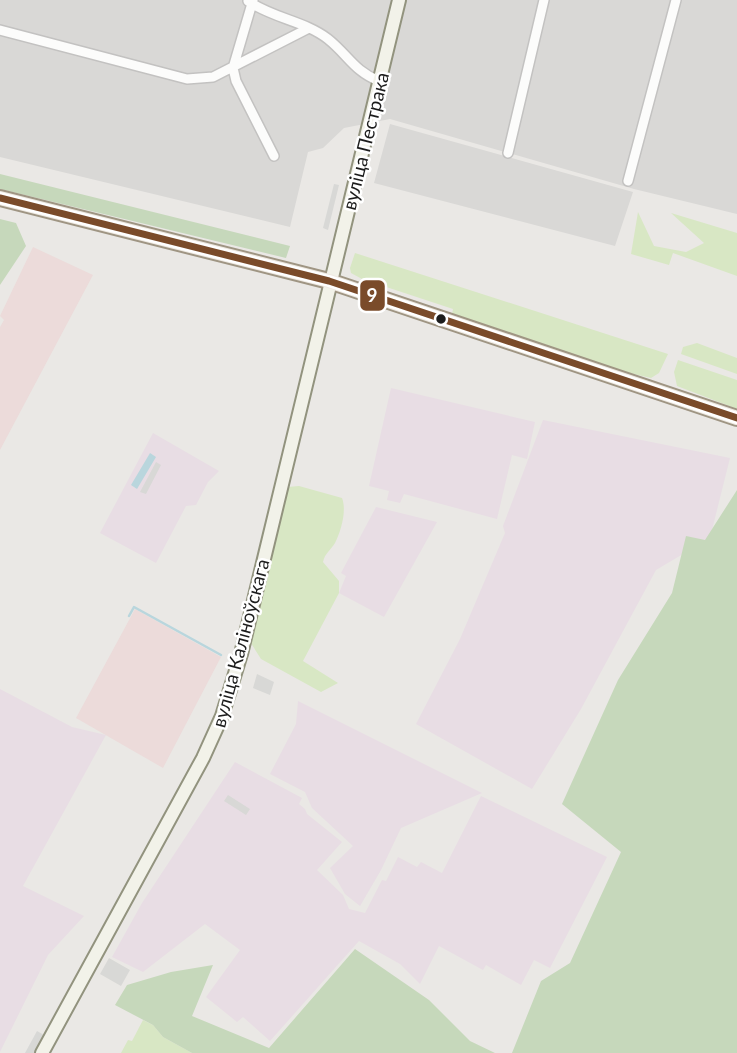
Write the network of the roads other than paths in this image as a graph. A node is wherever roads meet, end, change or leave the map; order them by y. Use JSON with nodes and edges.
{"nodes":[{"id":1,"x":398,"y":0,"type":"edge"},
{"id":2,"x":544,"y":0,"type":"edge"},
{"id":3,"x":676,"y":0,"type":"edge"},
{"id":4,"x":251,"y":1,"type":"edge"},
{"id":5,"x":309,"y":28,"type":"junction"},
{"id":6,"x":0,"y":30,"type":"edge"},
{"id":7,"x":233,"y":68,"type":"junction"},
{"id":8,"x":379,"y":80,"type":"junction"},
{"id":9,"x":508,"y":153,"type":"dead end"},
{"id":10,"x":274,"y":156,"type":"dead end"},
{"id":11,"x":628,"y":181,"type":"dead end"},
{"id":12,"x":0,"y":198,"type":"edge"},
{"id":13,"x":330,"y":281,"type":"junction"},
{"id":14,"x":737,"y":418,"type":"edge"},
{"id":15,"x":42,"y":1053,"type":"edge"}],
"edges":[{"from":1,"to":8,"type":"street","name":"вуліца Пестрака"},
{"from":2,"to":9,"type":"street"},
{"from":3,"to":11,"type":"street"},
{"from":4,"to":5,"type":"street"},
{"from":4,"to":7,"type":"street"},
{"from":5,"to":7,"type":"street"},
{"from":5,"to":8,"type":"street"},
{"from":6,"to":7,"type":"street"},
{"from":7,"to":10,"type":"street"},
{"from":8,"to":13,"type":"street","name":"вуліца Пестрака"},
{"from":12,"to":13,"type":"main road"},
{"from":13,"to":14,"type":"main road"},
{"from":13,"to":15,"type":"street","name":"вуліца Каліноўскага"}]}
